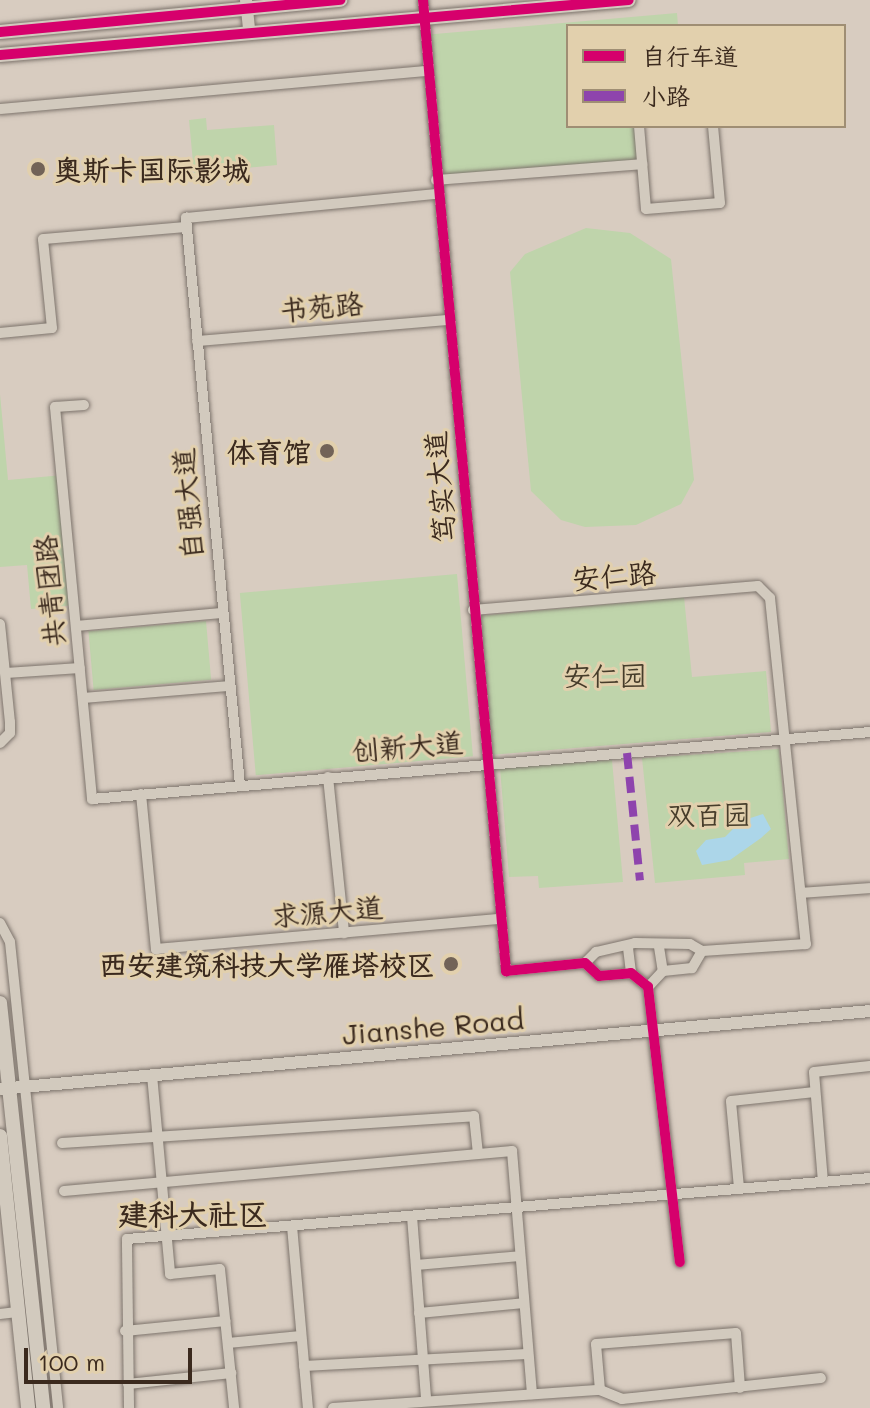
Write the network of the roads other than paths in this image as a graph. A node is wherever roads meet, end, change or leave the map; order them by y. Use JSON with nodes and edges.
{"nodes":[{"id":1,"x":340,"y":0,"type":"edge"},
{"id":2,"x":423,"y":0,"type":"edge"},
{"id":3,"x":629,"y":0,"type":"edge"},
{"id":4,"x":246,"y":4,"type":"edge"},
{"id":5,"x":422,"y":18,"type":"junction"},
{"id":6,"x":249,"y":31,"type":"junction"},
{"id":7,"x":0,"y":32,"type":"edge"},
{"id":8,"x":0,"y":55,"type":"edge"},
{"id":9,"x":426,"y":71,"type":"junction"},
{"id":10,"x":0,"y":109,"type":"edge"},
{"id":11,"x":639,"y":128,"type":"edge"},
{"id":12,"x":713,"y":128,"type":"edge"},
{"id":13,"x":642,"y":164,"type":"junction"},
{"id":14,"x":436,"y":180,"type":"junction"},
{"id":15,"x":437,"y":194,"type":"junction"},
{"id":16,"x":186,"y":223,"type":"junction"},
{"id":17,"x":448,"y":320,"type":"junction"},
{"id":18,"x":0,"y":333,"type":"edge"},
{"id":19,"x":197,"y":341,"type":"junction"},
{"id":20,"x":84,"y":405,"type":"dead end"},
{"id":21,"x":473,"y":610,"type":"junction"},
{"id":22,"x":221,"y":613,"type":"junction"},
{"id":23,"x":0,"y":624,"type":"edge"},
{"id":24,"x":76,"y":626,"type":"junction"},
{"id":25,"x":80,"y":668,"type":"junction"},
{"id":26,"x":6,"y":673,"type":"junction"},
{"id":27,"x":228,"y":686,"type":"junction"},
{"id":28,"x":83,"y":698,"type":"junction"},
{"id":29,"x":870,"y":732,"type":"edge"},
{"id":30,"x":785,"y":741,"type":"junction"},
{"id":31,"x":0,"y":743,"type":"edge"},
{"id":32,"x":487,"y":764,"type":"junction"},
{"id":33,"x":328,"y":777,"type":"junction"},
{"id":34,"x":240,"y":785,"type":"junction"},
{"id":35,"x":141,"y":794,"type":"junction"},
{"id":36,"x":92,"y":799,"type":"joint"},
{"id":37,"x":870,"y":888,"type":"edge"},
{"id":38,"x":801,"y":893,"type":"junction"},
{"id":39,"x":501,"y":919,"type":"junction"},
{"id":40,"x":0,"y":923,"type":"edge"},
{"id":41,"x":344,"y":933,"type":"junction"},
{"id":42,"x":659,"y":947,"type":"junction"},
{"id":43,"x":628,"y":948,"type":"junction"},
{"id":44,"x":702,"y":951,"type":"junction"},
{"id":45,"x":585,"y":963,"type":"junction"},
{"id":46,"x":663,"y":971,"type":"junction"},
{"id":47,"x":631,"y":973,"type":"junction"},
{"id":48,"x":648,"y":987,"type":"junction"},
{"id":49,"x":0,"y":1003,"type":"edge"},
{"id":50,"x":870,"y":1011,"type":"edge"},
{"id":51,"x":655,"y":1031,"type":"junction"},
{"id":52,"x":870,"y":1066,"type":"edge"},
{"id":53,"x":152,"y":1075,"type":"junction"},
{"id":54,"x":12,"y":1088,"type":"edge"},
{"id":55,"x":815,"y":1092,"type":"junction"},
{"id":56,"x":0,"y":1136,"type":"edge"},
{"id":57,"x":157,"y":1137,"type":"junction"},
{"id":58,"x":62,"y":1143,"type":"dead end"},
{"id":59,"x":478,"y":1154,"type":"junction"},
{"id":60,"x":870,"y":1178,"type":"edge"},
{"id":61,"x":161,"y":1182,"type":"junction"},
{"id":62,"x":823,"y":1182,"type":"junction"},
{"id":63,"x":739,"y":1188,"type":"junction"},
{"id":64,"x":64,"y":1191,"type":"dead end"},
{"id":65,"x":673,"y":1194,"type":"junction"},
{"id":66,"x":516,"y":1207,"type":"junction"},
{"id":67,"x":412,"y":1216,"type":"junction"},
{"id":68,"x":292,"y":1226,"type":"junction"},
{"id":69,"x":166,"y":1236,"type":"junction"},
{"id":70,"x":520,"y":1256,"type":"junction"},
{"id":71,"x":680,"y":1262,"type":"dead end"},
{"id":72,"x":416,"y":1265,"type":"junction"},
{"id":73,"x":524,"y":1303,"type":"junction"},
{"id":74,"x":17,"y":1312,"type":"junction"},
{"id":75,"x":419,"y":1313,"type":"junction"},
{"id":76,"x":0,"y":1314,"type":"edge"},
{"id":77,"x":226,"y":1321,"type":"junction"},
{"id":78,"x":125,"y":1331,"type":"junction"},
{"id":79,"x":301,"y":1336,"type":"junction"},
{"id":80,"x":228,"y":1343,"type":"junction"},
{"id":81,"x":527,"y":1354,"type":"junction"},
{"id":82,"x":423,"y":1361,"type":"junction"},
{"id":83,"x":304,"y":1366,"type":"junction"},
{"id":84,"x":231,"y":1373,"type":"junction"},
{"id":85,"x":821,"y":1378,"type":"dead end"},
{"id":86,"x":128,"y":1384,"type":"junction"},
{"id":87,"x":740,"y":1388,"type":"junction"},
{"id":88,"x":600,"y":1390,"type":"junction"},
{"id":89,"x":532,"y":1394,"type":"junction"},
{"id":90,"x":426,"y":1400,"type":"junction"},
{"id":91,"x":28,"y":1408,"type":"edge"},
{"id":92,"x":43,"y":1408,"type":"edge"},
{"id":93,"x":58,"y":1408,"type":"edge"},
{"id":94,"x":129,"y":1408,"type":"edge"},
{"id":95,"x":234,"y":1408,"type":"edge"},
{"id":96,"x":308,"y":1408,"type":"edge"},
{"id":97,"x":333,"y":1408,"type":"edge"}],
"edges":[{"from":1,"to":4,"type":"main road"},
{"from":2,"to":5,"type":"street","name":"笃实大道"},
{"from":3,"to":5,"type":"main road"},
{"from":4,"to":6,"type":"street"},
{"from":4,"to":7,"type":"main road"},
{"from":5,"to":6,"type":"main road"},
{"from":5,"to":9,"type":"street","name":"笃实大道"},
{"from":6,"to":8,"type":"main road"},
{"from":9,"to":10,"type":"street"},
{"from":9,"to":14,"type":"street","name":"笃实大道"},
{"from":11,"to":13,"type":"street"},
{"from":12,"to":13,"type":"street"},
{"from":13,"to":14,"type":"street"},
{"from":14,"to":15,"type":"street","name":"笃实大道"},
{"from":15,"to":16,"type":"street"},
{"from":15,"to":17,"type":"street","name":"笃实大道"},
{"from":16,"to":18,"type":"street"},
{"from":16,"to":19,"type":"street","name":"自强大道"},
{"from":17,"to":19,"type":"street","name":"书苑路"},
{"from":17,"to":21,"type":"street","name":"笃实大道"},
{"from":19,"to":22,"type":"street","name":"自强大道"},
{"from":20,"to":24,"type":"street","name":"共青团路"},
{"from":21,"to":30,"type":"street","name":"安仁路"},
{"from":21,"to":32,"type":"street","name":"笃实大道"},
{"from":22,"to":24,"type":"street"},
{"from":22,"to":27,"type":"street","name":"自强大道"},
{"from":23,"to":26,"type":"street"},
{"from":24,"to":25,"type":"street","name":"共青团路"},
{"from":25,"to":26,"type":"street"},
{"from":25,"to":28,"type":"street","name":"共青团路"},
{"from":26,"to":31,"type":"street"},
{"from":27,"to":28,"type":"street"},
{"from":27,"to":34,"type":"street","name":"自强大道"},
{"from":28,"to":36,"type":"street","name":"共青团路"},
{"from":29,"to":30,"type":"street","name":"创新大道"},
{"from":30,"to":32,"type":"street","name":"创新大道"},
{"from":30,"to":38,"type":"street"},
{"from":32,"to":33,"type":"street","name":"创新大道"},
{"from":32,"to":39,"type":"street","name":"笃实大道"},
{"from":33,"to":34,"type":"street","name":"创新大道"},
{"from":33,"to":41,"type":"street"},
{"from":34,"to":35,"type":"street","name":"创新大道"},
{"from":35,"to":36,"type":"street","name":"创新大道"},
{"from":35,"to":41,"type":"street","name":"求源大道"},
{"from":37,"to":38,"type":"street"},
{"from":38,"to":44,"type":"street"},
{"from":39,"to":41,"type":"street","name":"求源大道"},
{"from":39,"to":45,"type":"street","name":"笃实大道"},
{"from":40,"to":54,"type":"street"},
{"from":42,"to":43,"type":"street"},
{"from":42,"to":44,"type":"street"},
{"from":42,"to":46,"type":"street"},
{"from":43,"to":45,"type":"street"},
{"from":43,"to":47,"type":"street"},
{"from":44,"to":46,"type":"street"},
{"from":45,"to":47,"type":"street"},
{"from":46,"to":48,"type":"street"},
{"from":47,"to":48,"type":"street"},
{"from":48,"to":51,"type":"street"},
{"from":49,"to":54,"type":"main road"},
{"from":50,"to":51,"type":"street","name":"Jianshe Road"},
{"from":51,"to":53,"type":"street","name":"Jianshe Road"},
{"from":51,"to":65,"type":"street"},
{"from":52,"to":55,"type":"street"},
{"from":53,"to":54,"type":"street","name":"Jianshe Road"},
{"from":53,"to":57,"type":"street"},
{"from":54,"to":92,"type":"main road"},
{"from":54,"to":93,"type":"street"},
{"from":55,"to":62,"type":"street"},
{"from":55,"to":63,"type":"street"},
{"from":56,"to":74,"type":"main road"},
{"from":57,"to":58,"type":"street"},
{"from":57,"to":59,"type":"street"},
{"from":57,"to":61,"type":"street"},
{"from":59,"to":61,"type":"street"},
{"from":59,"to":66,"type":"street"},
{"from":60,"to":62,"type":"street"},
{"from":61,"to":64,"type":"street"},
{"from":61,"to":69,"type":"street"},
{"from":62,"to":63,"type":"street"},
{"from":63,"to":65,"type":"street"},
{"from":65,"to":66,"type":"street"},
{"from":65,"to":71,"type":"street"},
{"from":66,"to":67,"type":"street"},
{"from":66,"to":70,"type":"street"},
{"from":67,"to":68,"type":"street"},
{"from":67,"to":72,"type":"street"},
{"from":68,"to":69,"type":"street"},
{"from":68,"to":79,"type":"street"},
{"from":69,"to":77,"type":"street"},
{"from":69,"to":78,"type":"street"},
{"from":70,"to":72,"type":"street"},
{"from":70,"to":73,"type":"street"},
{"from":72,"to":75,"type":"street"},
{"from":73,"to":75,"type":"street"},
{"from":73,"to":81,"type":"street"},
{"from":74,"to":76,"type":"street"},
{"from":74,"to":91,"type":"main road"},
{"from":75,"to":82,"type":"street"},
{"from":77,"to":78,"type":"street"},
{"from":77,"to":80,"type":"street"},
{"from":78,"to":86,"type":"street"},
{"from":79,"to":80,"type":"street"},
{"from":79,"to":83,"type":"street"},
{"from":80,"to":84,"type":"street"},
{"from":81,"to":82,"type":"street"},
{"from":81,"to":89,"type":"street"},
{"from":82,"to":83,"type":"street"},
{"from":82,"to":90,"type":"street"},
{"from":83,"to":96,"type":"street"},
{"from":84,"to":86,"type":"street"},
{"from":84,"to":95,"type":"street"},
{"from":85,"to":87,"type":"street"},
{"from":86,"to":94,"type":"street"},
{"from":87,"to":88,"type":"street"},
{"from":87,"to":88,"type":"street"},
{"from":88,"to":89,"type":"street"},
{"from":89,"to":90,"type":"street"},
{"from":90,"to":97,"type":"street"}]}
